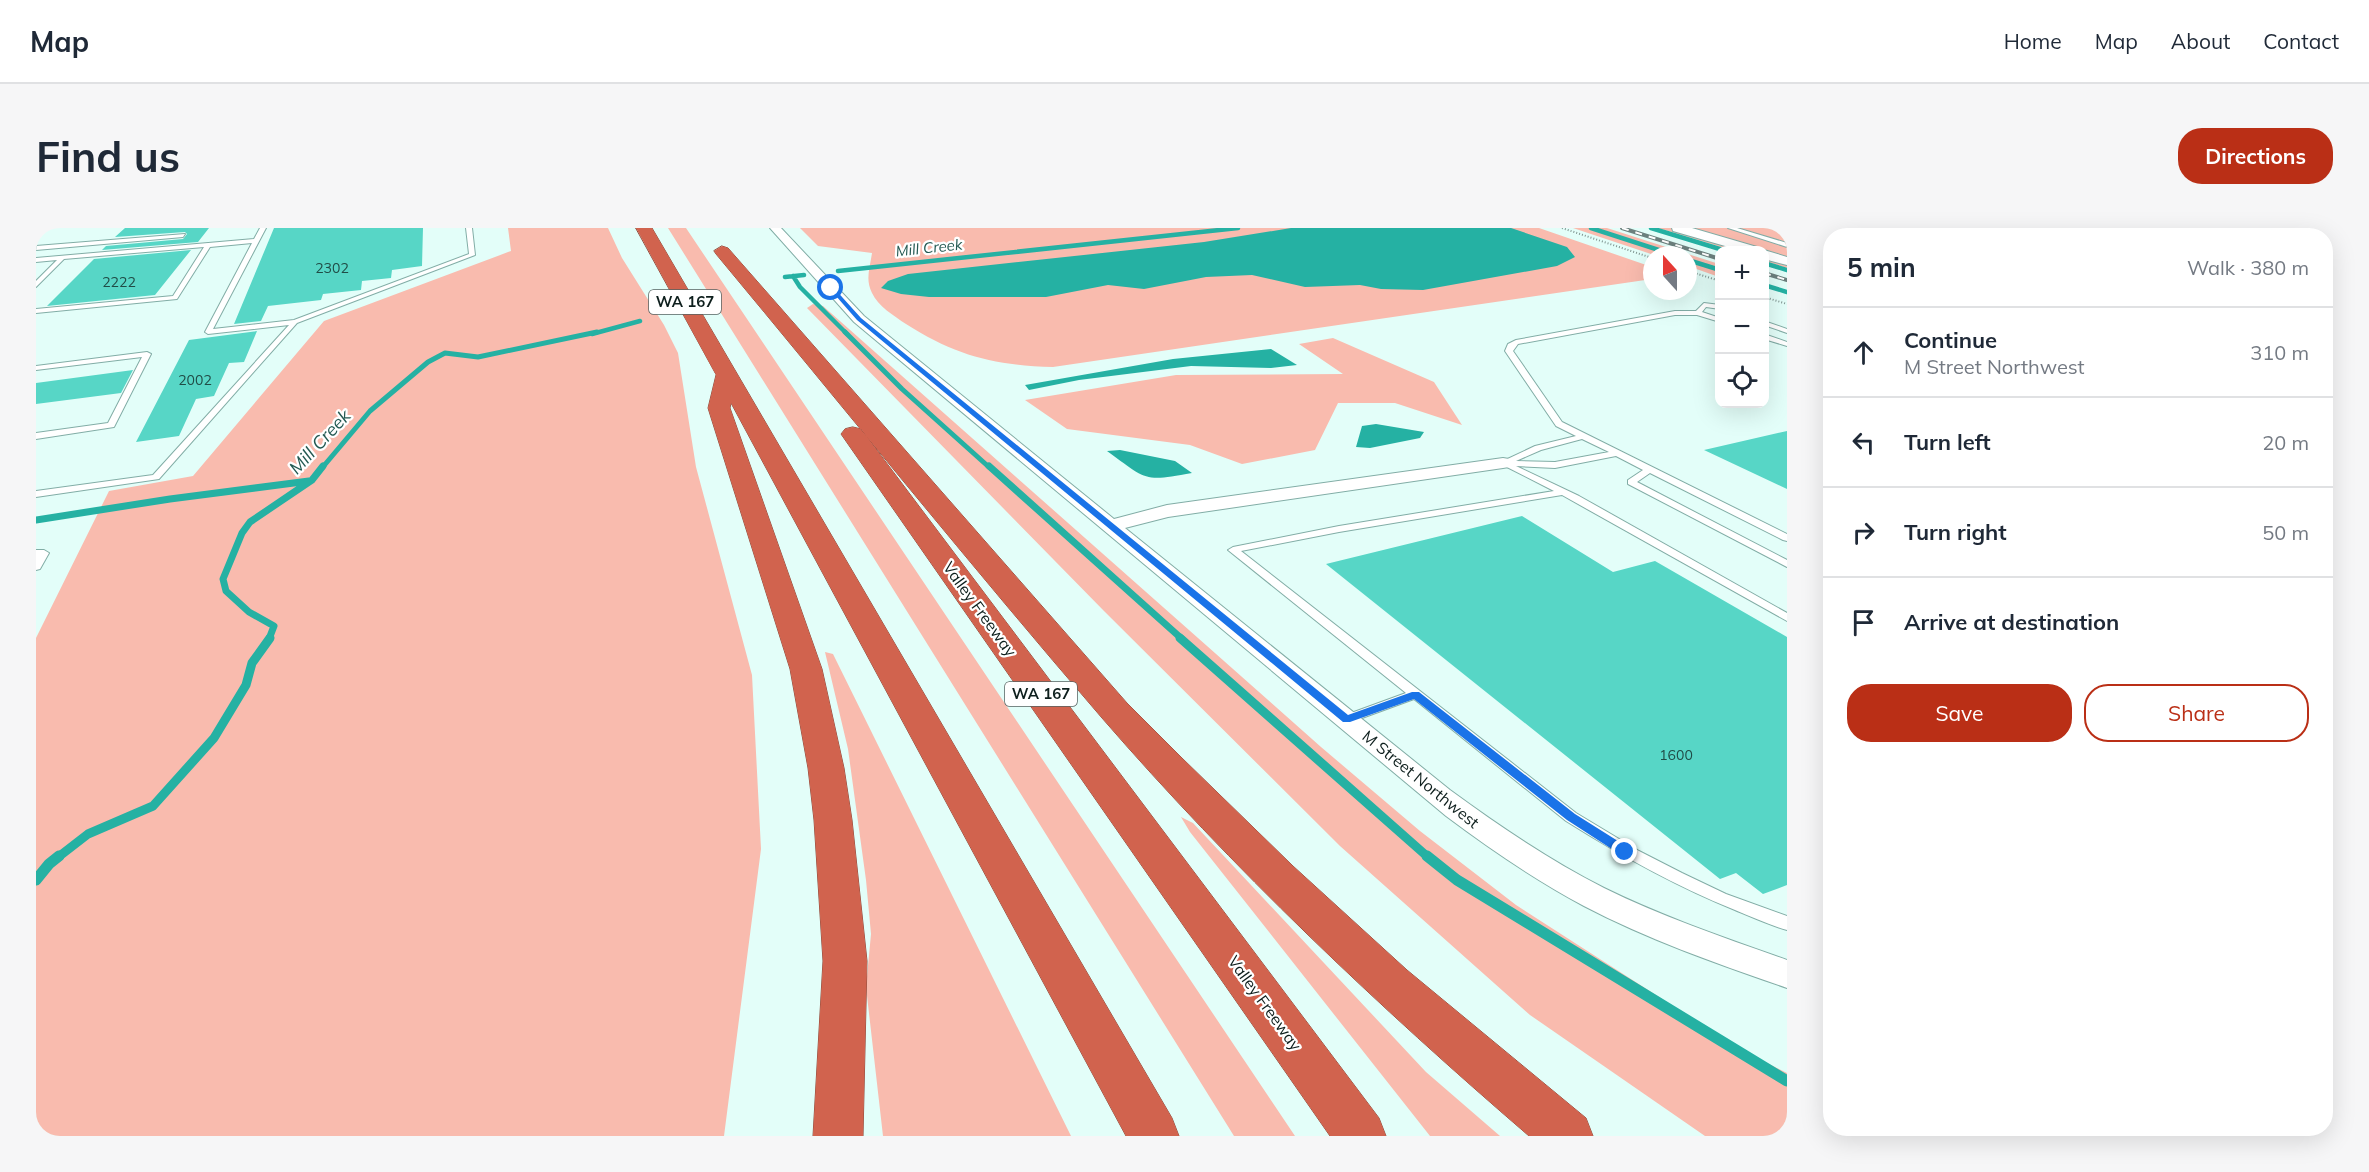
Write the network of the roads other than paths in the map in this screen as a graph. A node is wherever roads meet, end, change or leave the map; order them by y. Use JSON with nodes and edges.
{"nodes":[{"id":1,"x":263,"y":228,"type":"edge"},
{"id":2,"x":469,"y":228,"type":"edge"},
{"id":3,"x":644,"y":228,"type":"edge"},
{"id":4,"x":775,"y":228,"type":"edge"},
{"id":5,"x":1678,"y":228,"type":"edge"},
{"id":6,"x":1731,"y":228,"type":"edge"},
{"id":7,"x":183,"y":235,"type":"dead end"},
{"id":8,"x":255,"y":241,"type":"junction"},
{"id":9,"x":208,"y":245,"type":"junction"},
{"id":10,"x":1787,"y":245,"type":"edge"},
{"id":11,"x":1739,"y":246,"type":"edge"},
{"id":12,"x":36,"y":248,"type":"edge"},
{"id":13,"x":1775,"y":255,"type":"edge"},
{"id":14,"x":62,"y":258,"type":"junction"},
{"id":15,"x":36,"y":260,"type":"edge"},
{"id":16,"x":1787,"y":261,"type":"edge"},
{"id":17,"x":36,"y":285,"type":"edge"},
{"id":18,"x":1715,"y":306,"type":"edge"},
{"id":19,"x":36,"y":312,"type":"edge"},
{"id":20,"x":1698,"y":313,"type":"junction"},
{"id":21,"x":1715,"y":319,"type":"edge"},
{"id":22,"x":295,"y":322,"type":"junction"},
{"id":23,"x":1769,"y":325,"type":"edge"},
{"id":24,"x":1787,"y":331,"type":"edge"},
{"id":25,"x":1769,"y":338,"type":"edge"},
{"id":26,"x":1787,"y":344,"type":"edge"},
{"id":27,"x":36,"y":368,"type":"edge"},
{"id":28,"x":726,"y":375,"type":"junction"},
{"id":29,"x":36,"y":436,"type":"edge"},
{"id":30,"x":1584,"y":436,"type":"junction"},
{"id":31,"x":1618,"y":453,"type":"junction"},
{"id":32,"x":1503,"y":463,"type":"junction"},
{"id":33,"x":1650,"y":469,"type":"junction"},
{"id":34,"x":1563,"y":492,"type":"junction"},
{"id":35,"x":36,"y":494,"type":"edge"},
{"id":36,"x":1113,"y":525,"type":"junction"},
{"id":37,"x":1787,"y":538,"type":"edge"},
{"id":38,"x":36,"y":553,"type":"edge"},
{"id":39,"x":1787,"y":564,"type":"edge"},
{"id":40,"x":36,"y":567,"type":"edge"},
{"id":41,"x":1787,"y":618,"type":"edge"},
{"id":42,"x":1416,"y":694,"type":"junction"},
{"id":43,"x":1347,"y":719,"type":"junction"},
{"id":44,"x":1787,"y":923,"type":"edge"},
{"id":45,"x":1787,"y":974,"type":"edge"},
{"id":46,"x":838,"y":1136,"type":"edge"},
{"id":47,"x":1154,"y":1136,"type":"edge"},
{"id":48,"x":1361,"y":1136,"type":"edge"},
{"id":49,"x":1568,"y":1136,"type":"edge"}],
"edges":[{"from":1,"to":8,"type":"lane"},
{"from":2,"to":22,"type":"lane"},
{"from":3,"to":28,"type":"highway","number":"WA 167"},
{"from":4,"to":36,"type":"street","name":"M Street Northwest"},
{"from":5,"to":11,"type":"street"},
{"from":6,"to":10,"type":"lane"},
{"from":7,"to":12,"type":"lane"},
{"from":8,"to":9,"type":"lane"},
{"from":8,"to":22,"type":"lane"},
{"from":9,"to":14,"type":"lane"},
{"from":9,"to":19,"type":"lane"},
{"from":13,"to":16,"type":"street"},
{"from":14,"to":15,"type":"lane"},
{"from":14,"to":17,"type":"lane"},
{"from":18,"to":20,"type":"lane"},
{"from":20,"to":21,"type":"lane"},
{"from":20,"to":30,"type":"lane"},
{"from":22,"to":35,"type":"lane"},
{"from":23,"to":24,"type":"lane"},
{"from":25,"to":26,"type":"lane"},
{"from":27,"to":29,"type":"lane"},
{"from":28,"to":46,"type":"highway"},
{"from":28,"to":47,"type":"highway","number":"WA 167"},
{"from":30,"to":31,"type":"lane"},
{"from":30,"to":32,"type":"lane"},
{"from":31,"to":32,"type":"lane"},
{"from":31,"to":33,"type":"lane"},
{"from":32,"to":34,"type":"lane"},
{"from":32,"to":36,"type":"street"},
{"from":33,"to":37,"type":"lane"},
{"from":33,"to":39,"type":"lane"},
{"from":34,"to":41,"type":"lane"},
{"from":34,"to":42,"type":"lane"},
{"from":36,"to":43,"type":"street","name":"M Street Northwest"},
{"from":38,"to":40,"type":"lane"},
{"from":42,"to":43,"type":"lane"},
{"from":42,"to":44,"type":"lane"},
{"from":43,"to":45,"type":"street","name":"M Street Northwest"},
{"from":48,"to":49,"type":"highway","name":"Valley Freeway","number":"WA 167"}]}
